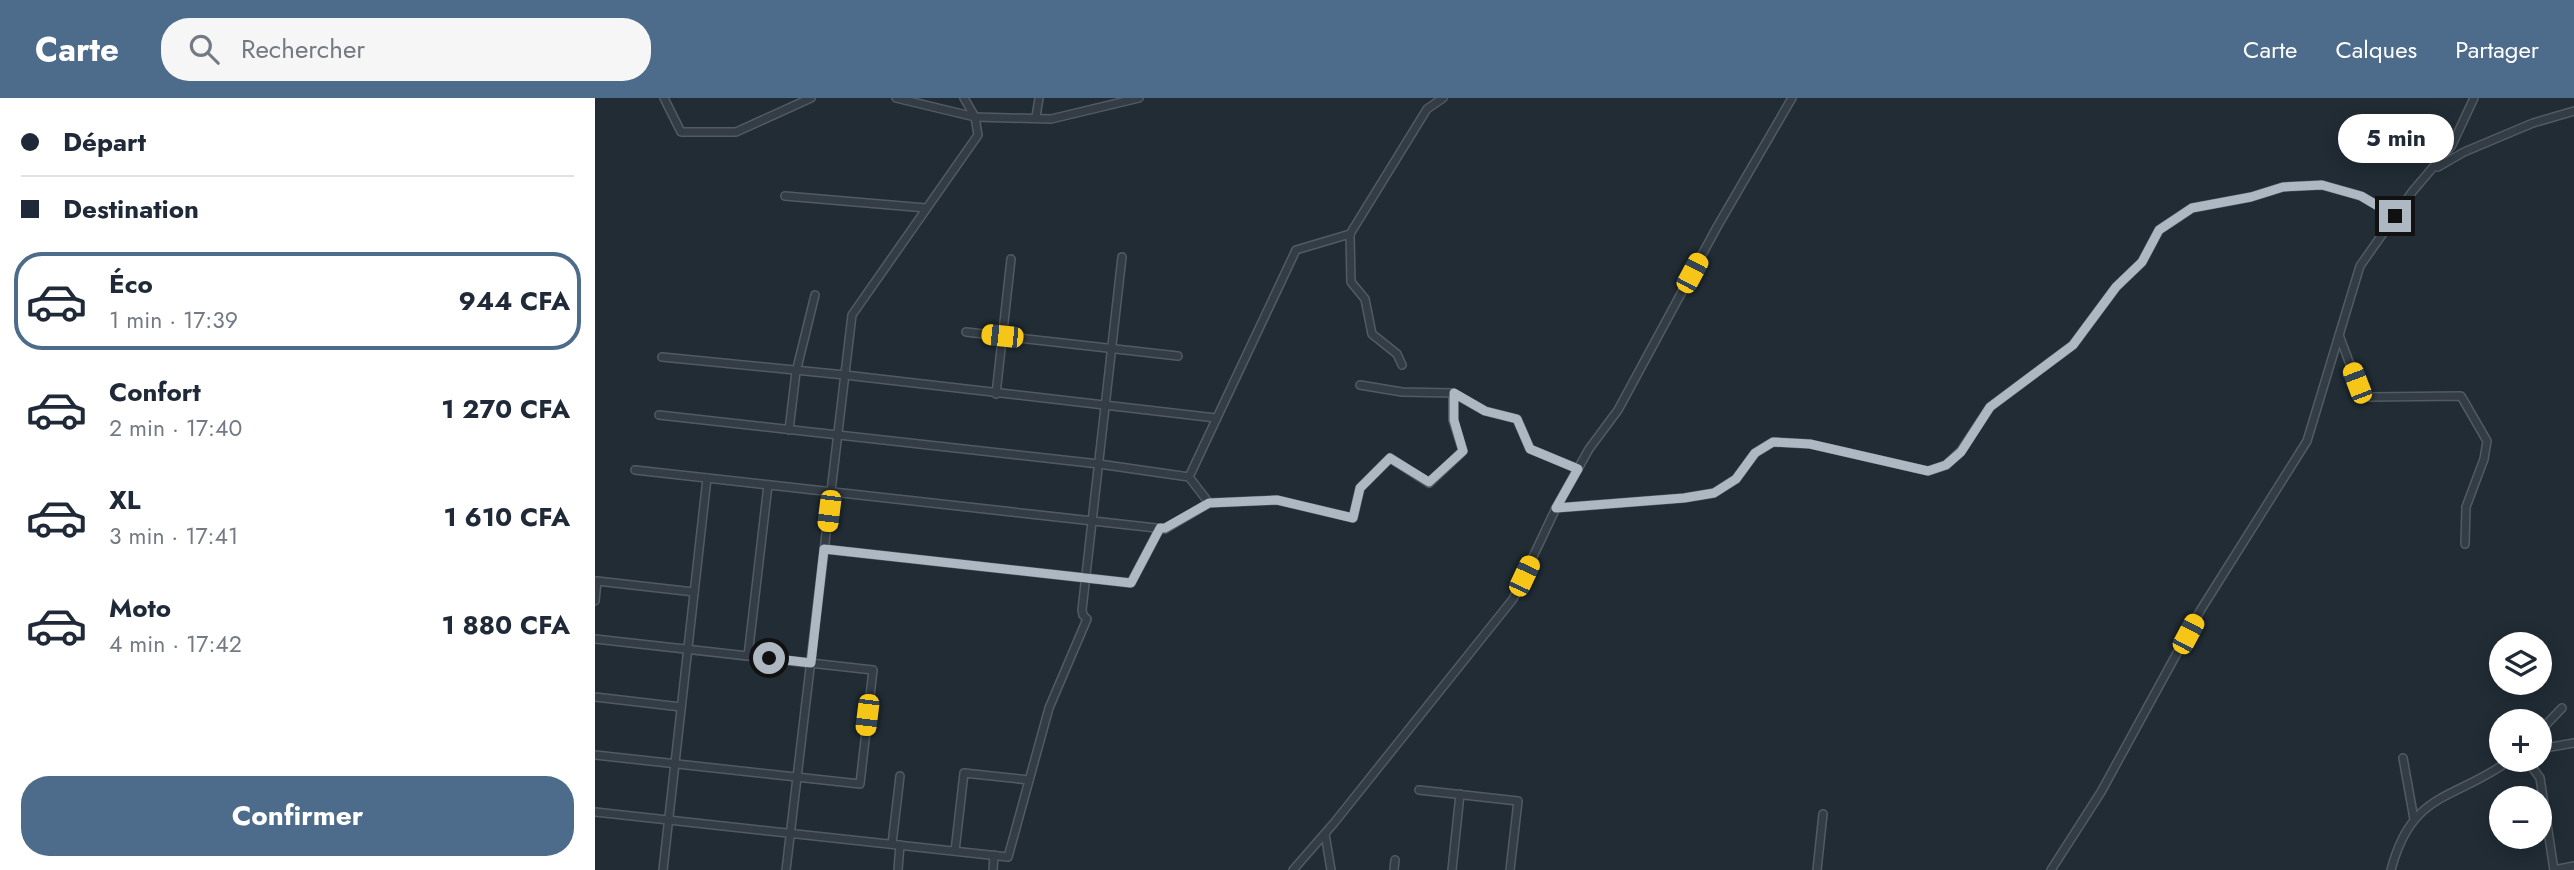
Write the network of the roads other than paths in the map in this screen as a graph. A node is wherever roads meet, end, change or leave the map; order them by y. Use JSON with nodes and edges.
{"nodes":[{"id":1,"x":664,"y":98,"type":"edge"},
{"id":2,"x":811,"y":98,"type":"edge"},
{"id":3,"x":896,"y":98,"type":"edge"},
{"id":4,"x":964,"y":98,"type":"edge"},
{"id":5,"x":1038,"y":98,"type":"edge"},
{"id":6,"x":1099,"y":98,"type":"edge"},
{"id":7,"x":1139,"y":98,"type":"edge"},
{"id":8,"x":1443,"y":98,"type":"edge"},
{"id":9,"x":1792,"y":98,"type":"edge"},
{"id":10,"x":2474,"y":98,"type":"edge"},
{"id":11,"x":1097,"y":108,"type":"junction"},
{"id":12,"x":2574,"y":111,"type":"edge"},
{"id":13,"x":975,"y":117,"type":"junction"},
{"id":14,"x":1036,"y":117,"type":"junction"},
{"id":15,"x":2434,"y":169,"type":"junction"},
{"id":16,"x":785,"y":195,"type":"dead end"},
{"id":17,"x":926,"y":208,"type":"junction"},
{"id":18,"x":2395,"y":216,"type":"junction"},
{"id":19,"x":1350,"y":234,"type":"junction"},
{"id":20,"x":1122,"y":257,"type":"dead end"},
{"id":21,"x":1011,"y":259,"type":"dead end"},
{"id":22,"x":815,"y":295,"type":"dead end"},
{"id":23,"x":966,"y":332,"type":"dead end"},
{"id":24,"x":2339,"y":334,"type":"junction"},
{"id":25,"x":1002,"y":336,"type":"junction"},
{"id":26,"x":1112,"y":348,"type":"junction"},
{"id":27,"x":1178,"y":356,"type":"dead end"},
{"id":28,"x":662,"y":357,"type":"dead end"},
{"id":29,"x":1402,"y":365,"type":"dead end"},
{"id":30,"x":796,"y":372,"type":"junction"},
{"id":31,"x":845,"y":375,"type":"junction"},
{"id":32,"x":1360,"y":385,"type":"dead end"},
{"id":33,"x":1454,"y":393,"type":"junction"},
{"id":34,"x":996,"y":394,"type":"junction"},
{"id":35,"x":1105,"y":406,"type":"junction"},
{"id":36,"x":659,"y":415,"type":"dead end"},
{"id":37,"x":1216,"y":418,"type":"junction"},
{"id":38,"x":789,"y":430,"type":"junction"},
{"id":39,"x":838,"y":435,"type":"junction"},
{"id":40,"x":1099,"y":464,"type":"junction"},
{"id":41,"x":1578,"y":469,"type":"junction"},
{"id":42,"x":635,"y":470,"type":"dead end"},
{"id":43,"x":1189,"y":477,"type":"junction"},
{"id":44,"x":707,"y":478,"type":"junction"},
{"id":45,"x":768,"y":485,"type":"junction"},
{"id":46,"x":831,"y":492,"type":"junction"},
{"id":47,"x":1209,"y":503,"type":"junction"},
{"id":48,"x":1556,"y":508,"type":"junction"},
{"id":49,"x":1092,"y":521,"type":"junction"},
{"id":50,"x":1160,"y":528,"type":"junction"},
{"id":51,"x":2465,"y":544,"type":"dead end"},
{"id":52,"x":824,"y":549,"type":"junction"},
{"id":53,"x":1086,"y":578,"type":"junction"},
{"id":54,"x":694,"y":592,"type":"junction"},
{"id":55,"x":595,"y":601,"type":"edge"},
{"id":56,"x":595,"y":639,"type":"edge"},
{"id":57,"x":688,"y":649,"type":"junction"},
{"id":58,"x":748,"y":656,"type":"junction"},
{"id":59,"x":811,"y":663,"type":"junction"},
{"id":60,"x":595,"y":697,"type":"edge"},
{"id":61,"x":681,"y":707,"type":"junction"},
{"id":62,"x":2562,"y":708,"type":"dead end"},
{"id":63,"x":2552,"y":718,"type":"edge"},
{"id":64,"x":2574,"y":743,"type":"edge"},
{"id":65,"x":2552,"y":747,"type":"edge"},
{"id":66,"x":595,"y":755,"type":"edge"},
{"id":67,"x":2403,"y":758,"type":"dead end"},
{"id":68,"x":675,"y":763,"type":"junction"},
{"id":69,"x":2492,"y":772,"type":"edge"},
{"id":70,"x":2536,"y":772,"type":"edge"},
{"id":71,"x":900,"y":776,"type":"dead end"},
{"id":72,"x":797,"y":777,"type":"junction"},
{"id":73,"x":1029,"y":780,"type":"junction"},
{"id":74,"x":1419,"y":790,"type":"dead end"},
{"id":75,"x":1460,"y":794,"type":"junction"},
{"id":76,"x":595,"y":812,"type":"edge"},
{"id":77,"x":1823,"y":814,"type":"dead end"},
{"id":78,"x":2414,"y":819,"type":"junction"},
{"id":79,"x":669,"y":820,"type":"junction"},
{"id":80,"x":790,"y":833,"type":"junction"},
{"id":81,"x":1325,"y":834,"type":"junction"},
{"id":82,"x":896,"y":845,"type":"junction"},
{"id":83,"x":955,"y":851,"type":"junction"},
{"id":84,"x":994,"y":855,"type":"junction"},
{"id":85,"x":1395,"y":860,"type":"dead end"},
{"id":86,"x":2574,"y":866,"type":"edge"},
{"id":87,"x":663,"y":870,"type":"edge"},
{"id":88,"x":786,"y":870,"type":"edge"},
{"id":89,"x":898,"y":870,"type":"edge"},
{"id":90,"x":993,"y":870,"type":"edge"},
{"id":91,"x":1293,"y":870,"type":"edge"},
{"id":92,"x":1331,"y":870,"type":"edge"},
{"id":93,"x":1394,"y":870,"type":"edge"},
{"id":94,"x":1451,"y":870,"type":"edge"},
{"id":95,"x":1510,"y":870,"type":"edge"},
{"id":96,"x":1817,"y":870,"type":"edge"},
{"id":97,"x":2051,"y":870,"type":"edge"},
{"id":98,"x":2391,"y":870,"type":"edge"}],
"edges":[{"from":1,"to":2,"type":"street"},
{"from":3,"to":13,"type":"street"},
{"from":4,"to":13,"type":"street"},
{"from":5,"to":14,"type":"street"},
{"from":6,"to":11,"type":"street"},
{"from":7,"to":11,"type":"street"},
{"from":8,"to":19,"type":"street"},
{"from":9,"to":41,"type":"street"},
{"from":10,"to":15,"type":"street"},
{"from":11,"to":14,"type":"street"},
{"from":12,"to":15,"type":"street"},
{"from":13,"to":14,"type":"street"},
{"from":13,"to":17,"type":"street"},
{"from":15,"to":18,"type":"street"},
{"from":16,"to":17,"type":"street"},
{"from":17,"to":31,"type":"street"},
{"from":18,"to":24,"type":"street"},
{"from":18,"to":48,"type":"street"},
{"from":19,"to":29,"type":"street"},
{"from":19,"to":37,"type":"street"},
{"from":20,"to":26,"type":"street"},
{"from":21,"to":25,"type":"street"},
{"from":22,"to":30,"type":"street"},
{"from":23,"to":25,"type":"street"},
{"from":24,"to":51,"type":"street"},
{"from":24,"to":97,"type":"street"},
{"from":25,"to":26,"type":"street"},
{"from":25,"to":34,"type":"street"},
{"from":26,"to":27,"type":"street"},
{"from":26,"to":35,"type":"street"},
{"from":28,"to":30,"type":"street"},
{"from":30,"to":31,"type":"street"},
{"from":30,"to":38,"type":"street"},
{"from":31,"to":34,"type":"street"},
{"from":31,"to":39,"type":"street"},
{"from":32,"to":33,"type":"street"},
{"from":33,"to":41,"type":"street"},
{"from":33,"to":47,"type":"street"},
{"from":34,"to":35,"type":"street"},
{"from":35,"to":37,"type":"street"},
{"from":35,"to":40,"type":"street"},
{"from":36,"to":38,"type":"street"},
{"from":37,"to":43,"type":"street"},
{"from":38,"to":39,"type":"street"},
{"from":39,"to":40,"type":"street"},
{"from":39,"to":46,"type":"street"},
{"from":40,"to":43,"type":"street"},
{"from":40,"to":49,"type":"street"},
{"from":41,"to":48,"type":"street"},
{"from":42,"to":44,"type":"street"},
{"from":43,"to":47,"type":"street"},
{"from":44,"to":45,"type":"street"},
{"from":44,"to":54,"type":"street"},
{"from":45,"to":46,"type":"street"},
{"from":45,"to":58,"type":"street"},
{"from":46,"to":49,"type":"street"},
{"from":46,"to":52,"type":"street"},
{"from":47,"to":50,"type":"street"},
{"from":48,"to":81,"type":"street"},
{"from":49,"to":50,"type":"street"},
{"from":49,"to":53,"type":"street"},
{"from":50,"to":53,"type":"street"},
{"from":52,"to":53,"type":"street"},
{"from":52,"to":59,"type":"street"},
{"from":53,"to":73,"type":"street"},
{"from":54,"to":55,"type":"street"},
{"from":54,"to":57,"type":"street"},
{"from":56,"to":57,"type":"street"},
{"from":57,"to":58,"type":"street"},
{"from":57,"to":61,"type":"street"},
{"from":58,"to":59,"type":"street"},
{"from":59,"to":72,"type":"street"},
{"from":59,"to":72,"type":"street"},
{"from":60,"to":61,"type":"street"},
{"from":61,"to":68,"type":"street"},
{"from":62,"to":63,"type":"street"},
{"from":64,"to":65,"type":"street"},
{"from":66,"to":68,"type":"street"},
{"from":67,"to":78,"type":"street"},
{"from":68,"to":72,"type":"street"},
{"from":68,"to":79,"type":"street"},
{"from":69,"to":78,"type":"street"},
{"from":70,"to":86,"type":"street"},
{"from":71,"to":82,"type":"street"},
{"from":72,"to":80,"type":"street"},
{"from":73,"to":83,"type":"street"},
{"from":73,"to":84,"type":"street"},
{"from":74,"to":75,"type":"street"},
{"from":75,"to":94,"type":"street"},
{"from":75,"to":95,"type":"street"},
{"from":76,"to":79,"type":"street"},
{"from":77,"to":96,"type":"street"},
{"from":78,"to":98,"type":"street"},
{"from":79,"to":80,"type":"street"},
{"from":79,"to":87,"type":"street"},
{"from":80,"to":82,"type":"street"},
{"from":80,"to":88,"type":"street"},
{"from":81,"to":91,"type":"street"},
{"from":81,"to":92,"type":"street"},
{"from":82,"to":83,"type":"street"},
{"from":82,"to":89,"type":"street"},
{"from":83,"to":84,"type":"street"},
{"from":84,"to":90,"type":"street"},
{"from":85,"to":93,"type":"street"}]}
